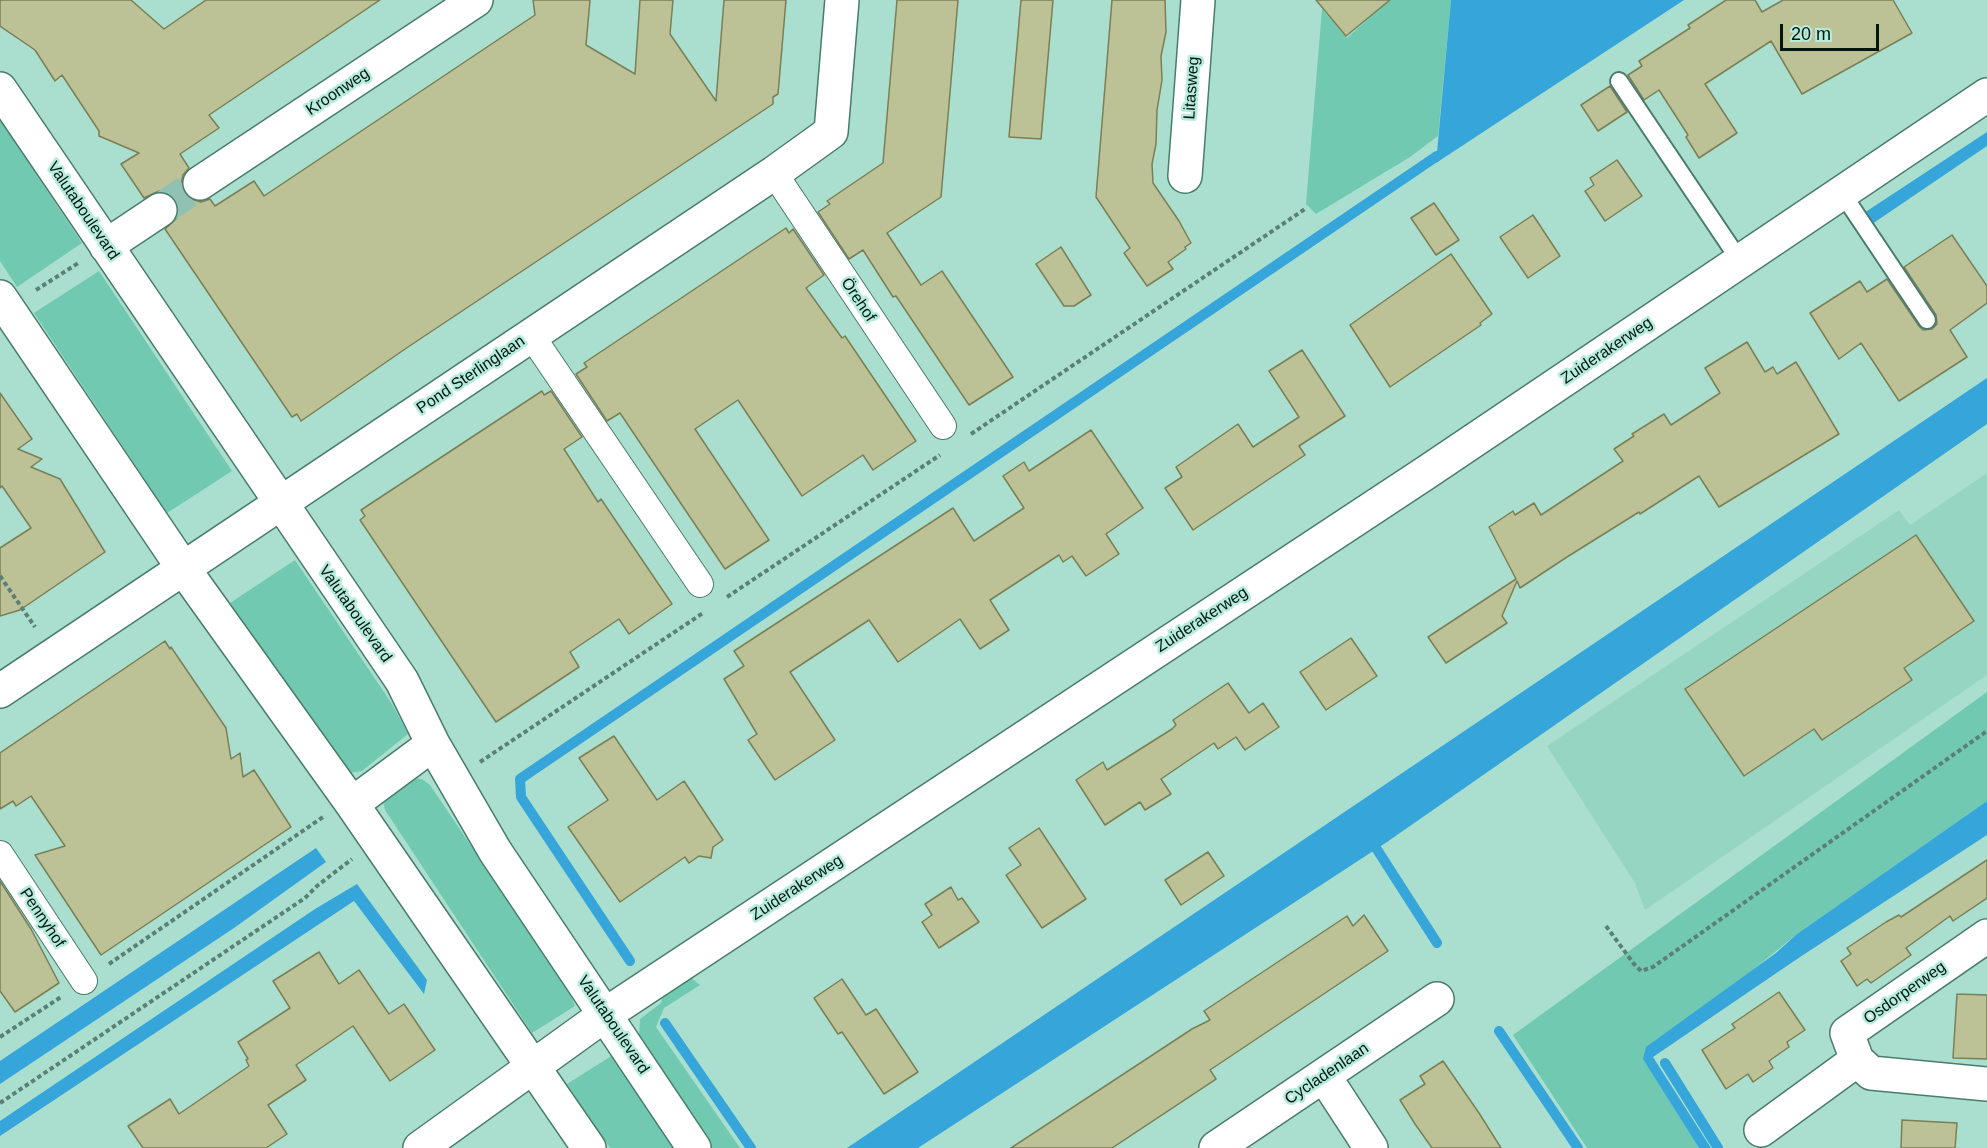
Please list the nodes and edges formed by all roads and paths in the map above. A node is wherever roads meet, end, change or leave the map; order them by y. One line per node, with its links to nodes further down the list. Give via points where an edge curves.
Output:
1 (476, 0): 9 (street, Kroonweg)
2 (842, 0): 7 (street, Pond Sterlinglaan, via 831,132)
3 (1198, 0): 8 (street, Litasweg)
4 (1619, 81): 14 (lane)
5 (0, 89): 13 (street, Valutaboulevard)
6 (1987, 95): 10 (street, Zuiderakerweg)
7 (774, 173): 17 (street, Pond Sterlinglaan); 18 (street, Örehof)
8 (1185, 176)
9 (200, 183)
10 (1842, 193): 14 (street, Zuiderakerweg); 16 (lane)
11 (1305, 209): 18 (path)
12 (160, 210): 13 (street)
13 (106, 246): 15 (path); 20 (street, Valutaboulevard)
14 (1740, 261): 38 (street, Zuiderakerweg)
15 (3, 306): 21 (street)
16 (1926, 320)
17 (531, 335): 20 (street, Pond Sterlinglaan); 23 (street)
18 (953, 432)
19 (944, 452): 24 (path)
20 (280, 504): 21 (street, Pond Sterlinglaan); 29 (street, Valutaboulevard, via 402,681)
21 (183, 568): 26 (street, Pond Sterlinglaan); 31 (street)
22 (0, 576): 26 (path)
23 (700, 584)
24 (722, 600)
25 (712, 607): 30 (path)
26 (54, 656): 27 (street, Pond Sterlinglaan)
27 (0, 691)
28 (1987, 731): 34 (path, via 1653,968 1641,971)
29 (433, 744): 30 (street, Valutaboulevard); 31 (street)
30 (454, 779): 38 (street, Valutaboulevard, via 495,851)
31 (349, 800): 32 (street); 36 (path)
32 (377, 841): 41 (street); 44 (path, via 305,898)
33 (0, 854): 36 (street, Pennyhof)
34 (1606, 926)
35 (1987, 936): 40 (street, Osdorperweg, via 1847,1033)
36 (84, 981): 39 (path)
37 (1437, 999): 42 (street, Cycladenlaan)
38 (606, 1014): 41 (street, Zuiderakerweg); 48 (street, Valutaboulevard)
39 (0, 1037)
40 (1857, 1060): 43 (street, via 1871,1073); 45 (street)
41 (534, 1067): 46 (street, Zuiderakerweg); 47 (street)
42 (1324, 1076): 49 (street, Cycladenlaan); 50 (street)
43 (1987, 1084)
44 (0, 1103)
45 (1761, 1130)
46 (420, 1148)
47 (589, 1148)
48 (694, 1148)
49 (1216, 1148)
50 (1371, 1148)

